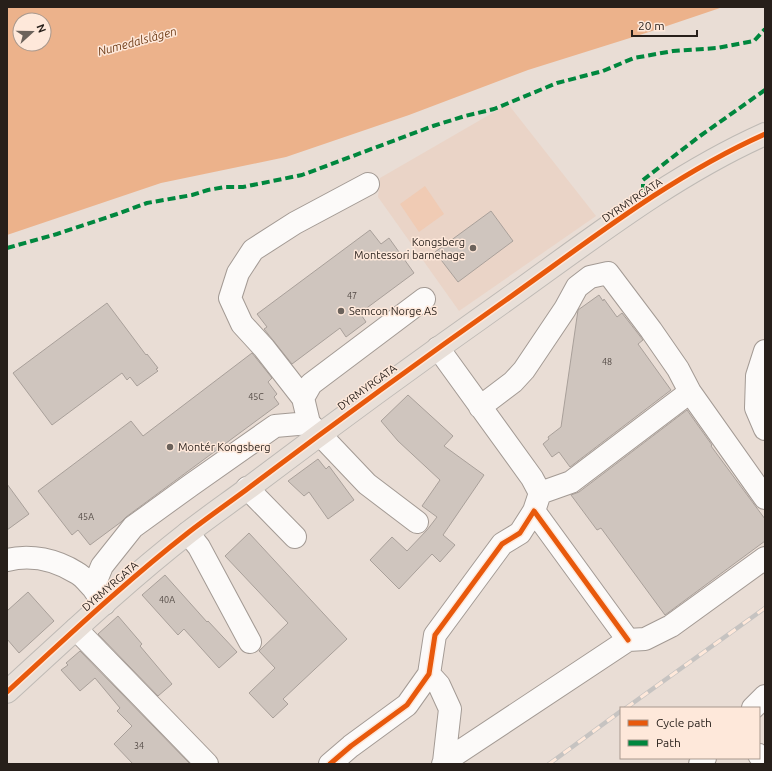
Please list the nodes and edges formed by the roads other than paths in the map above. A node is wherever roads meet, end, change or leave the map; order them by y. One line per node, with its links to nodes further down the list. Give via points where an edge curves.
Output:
1 (765, 134): 4 (main road, DYRMYRGATA, via 707,163 643,204)
2 (368, 184): 7 (street, via 295,223 253,250 238,273 230,298 242,324)
3 (424, 299): 7 (street, via 310,384)
4 (438, 348): 8 (street); 9 (main road, DYRMYRGATA)
5 (765, 351): 10 (street, via 757,376 756,408)
6 (690, 392): 8 (street, via 674,362 608,273 590,277 577,287 524,370 513,382); 12 (street); 13 (street, via 571,482)
7 (303, 398): 9 (street)
8 (480, 407): 13 (street, via 532,478)
9 (314, 428): 11 (main road, DYRMYRGATA); 14 (street, via 367,484); 19 (street, via 275,426 133,527 102,566)
10 (765, 429)
11 (247, 488): 15 (main road, DYRMYRGATA); 16 (street)
12 (765, 498)
13 (537, 502): 21 (street); 23 (street, via 520,532 502,544 435,635)
14 (417, 522)
15 (188, 533): 19 (main road, DYRMYRGATA); 22 (street, via 199,546)
16 (295, 537)
17 (765, 558): 21 (street, via 671,626 645,639)
18 (7, 560): 19 (street, via 50,560 78,573)
19 (99, 596): 20 (main road, DYRMYRGATA)
20 (76, 629): 24 (main road, DYRMYRGATA); 28 (street)
21 (628, 640): 27 (street)
22 (250, 642)
23 (430, 674): 27 (street, via 439,685 450,708); 29 (street, via 407,705)
24 (7, 692)
25 (765, 696): 26 (street)
26 (754, 707)
27 (443, 763)
28 (207, 764)
29 (330, 764)

